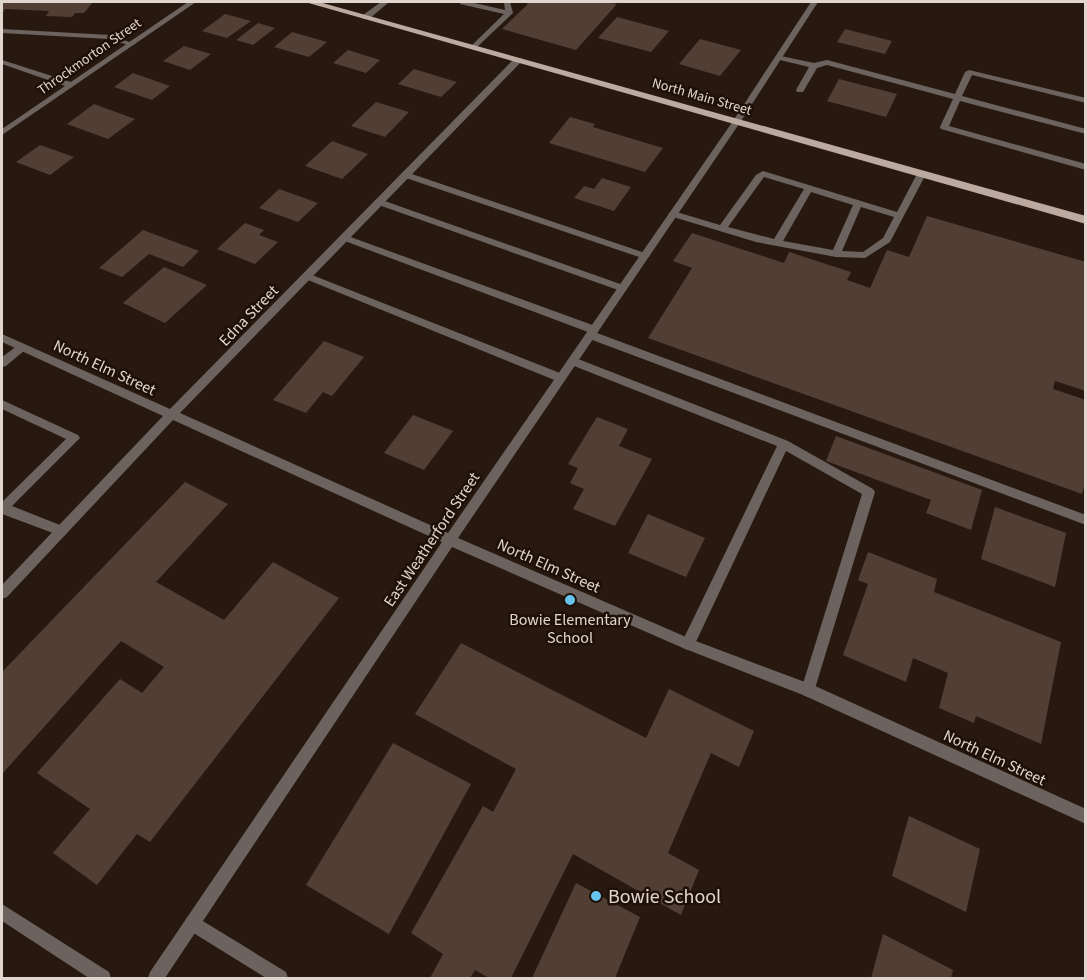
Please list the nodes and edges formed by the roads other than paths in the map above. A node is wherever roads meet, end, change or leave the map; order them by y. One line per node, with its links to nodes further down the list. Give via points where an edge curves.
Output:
1 (192, 2): 10 (street, Throckmorton Street)
2 (310, 2): 8 (main road, North Main Street)
3 (385, 2): 8 (street)
4 (464, 2): 7 (street)
5 (507, 2): 7 (street)
6 (814, 2): 12 (street, East Weatherford Street)
7 (509, 13): 11 (street)
8 (366, 17): 11 (main road, North Main Street)
9 (2, 31): 10 (street, via 110,37)
10 (131, 44): 16 (street, Throckmorton Street)
11 (474, 48): 13 (main road, North Main Street)
12 (779, 57): 15 (street); 20 (street, East Weatherford Street)
13 (518, 60): 20 (main road, North Main Street); 24 (street, Edna Street)
14 (2, 62): 16 (street)
15 (814, 66): 17 (street); 18 (street, via 827,62)
16 (71, 85): 22 (street, Throckmorton Street)
17 (800, 90)
18 (959, 98): 19 (street, via 969,72); 21 (street); 23 (street, via 944,127)
19 (1086, 101)
20 (737, 122): 25 (main road, North Main Street); 29 (street, East Weatherford Street)
21 (1086, 132)
22 (2, 133)
23 (1086, 167)
24 (406, 174): 27 (street, Edna Street); 36 (street)
25 (921, 174): 30 (street); 31 (main road, North Main Street)
26 (809, 188): 28 (street); 32 (street, via 763,174); 34 (street)
27 (379, 202): 33 (street, Edna Street); 38 (street)
28 (858, 203): 30 (street); 35 (street)
29 (674, 214): 32 (street); 36 (street, East Weatherford Street)
30 (900, 216): 35 (street, via 887,240 865,255)
31 (1086, 220)
32 (722, 229): 34 (street)
33 (345, 238): 37 (street, Edna Street); 39 (street)
34 (777, 243): 35 (street)
35 (836, 254)
36 (645, 256): 38 (street, East Weatherford Street)
37 (307, 276): 44 (street); 46 (street, Edna Street)
38 (622, 288): 39 (street, East Weatherford Street)
39 (592, 332): 42 (street, East Weatherford Street); 49 (street)
40 (2, 338): 41 (street, North Elm Street)
41 (21, 347): 43 (street); 46 (street, North Elm Street)
42 (573, 360): 44 (street, East Weatherford Street); 47 (street)
43 (2, 363)
44 (561, 378): 51 (street, East Weatherford Street)
45 (2, 404): 48 (street, via 74,438)
46 (171, 415): 50 (street, Edna Street); 51 (street, North Elm Street)
47 (784, 444): 53 (street); 54 (street, via 869,492)
48 (2, 509): 50 (street)
49 (1086, 520)
50 (60, 531): 52 (street, Edna Street)
51 (450, 540): 53 (street, North Elm Street); 57 (street, East Weatherford Street)
52 (2, 593)
53 (688, 644): 54 (street, North Elm Street)
54 (808, 690): 55 (street, North Elm Street)
55 (1086, 817)
56 (2, 912): 58 (street)
57 (193, 922): 59 (street, East Weatherford Street); 60 (street)
58 (104, 978)
59 (156, 978)
60 (280, 978)

